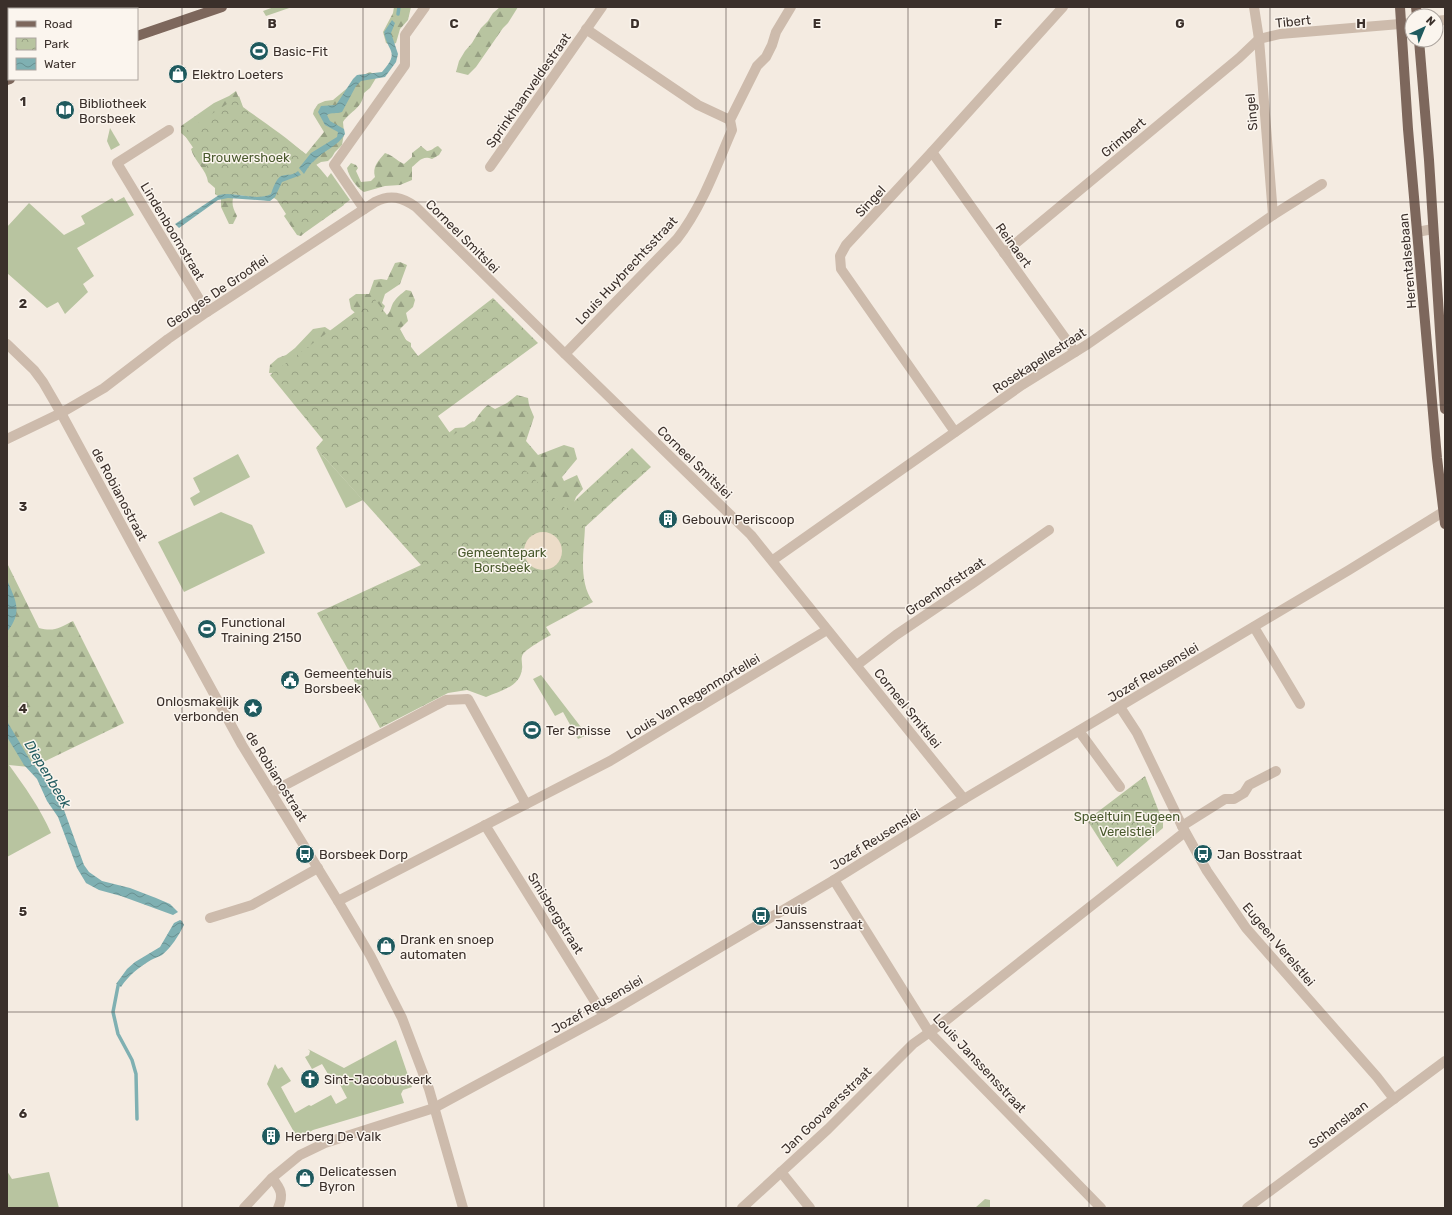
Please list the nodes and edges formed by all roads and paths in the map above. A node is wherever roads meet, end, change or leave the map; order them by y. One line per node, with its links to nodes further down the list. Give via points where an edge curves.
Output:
1 (222, 7): 10 (main road)
2 (425, 7): 19 (street, via 406,36 405,65 334,165)
3 (602, 7): 9 (street, Sprinkhaanveldestraat)
4 (791, 7): 13 (street, Louis Huybrechtsstraat)
5 (1063, 7): 15 (street, Singel)
6 (1254, 7): 11 (street, Singel)
7 (1400, 7): 8 (main road, Herentalsebaan)
8 (1402, 24): 11 (street, Tibert, via 1280,34); 22 (main road, Herentalsebaan)
9 (586, 29): 13 (street, Sprinkhaanveldestraat, via 698,105); 16 (street, Sprinkhaanveldestraat)
10 (138, 36)
11 (1258, 39): 20 (street, Singel); 23 (street, Grimbert, via 1239,58)
12 (1420, 48): 21 (main road)
13 (730, 120): 27 (street, Louis Huybrechtsstraat, via 732,130 696,213 687,226)
14 (169, 130): 24 (street, Lindenboomstraat, via 118,163)
15 (932, 152): 23 (street, Reinaert); 30 (street, Singel, via 846,245 840,256 841,269)
16 (490, 166)
17 (1322, 184): 20 (street, Rosekapellestraat)
18 (390, 197): 19 (street, Georges De Grooflei, via 382,198); 27 (street, Corneel Smitslei, via 408,201 416,207)
19 (364, 209): 24 (street, Georges De Grooflei)
20 (1273, 215): 26 (street, Rosekapellestraat)
21 (1433, 229): 22 (street); 28 (main road)
22 (1417, 232): 32 (main road, Herentalsebaan)
23 (1004, 253): 26 (street, Reinaert)
24 (207, 312): 29 (street, Georges De Grooflei, via 104,388)
25 (7, 344): 29 (street, de Robianostraat, via 34,370)
26 (1075, 352): 30 (street, Rosekapellestraat)
27 (565, 354): 35 (street, Corneel Smitslei, via 751,535)
28 (1445, 408)
29 (62, 413): 31 (street, Georges De Grooflei); 44 (street, de Robianostraat, via 242,745)
30 (955, 432): 35 (street, Rosekapellestraat)
31 (7, 439)
32 (1444, 511): 33 (main road, Herentalsebaan); 36 (street, Jozef Reusenslei)
33 (1445, 524)
34 (1049, 530): 38 (street, Groenhofstraat, via 896,635)
35 (773, 560): 37 (street, Corneel Smitslei)
36 (1254, 627): 39 (street); 40 (street, Jozef Reusenslei)
37 (827, 630): 38 (street, Corneel Smitslei); 46 (street, Louis Van Regenmortellei, via 610,762)
38 (857, 666): 45 (street, Corneel Smitslei)
39 (1300, 704)
40 (1120, 707): 41 (street, Jozef Reusenslei); 48 (street, Eugeen Verelstlei, via 1137,733)
41 (1079, 731): 43 (street); 45 (street, Jozef Reusenslei)
42 (1276, 771): 48 (street, via 1249,786 1244,793 1234,799 1225,799)
43 (1120, 787)
44 (272, 792): 46 (street, via 446,700 468,699); 49 (street, de Robianostraat)
45 (964, 800): 50 (street, Jozef Reusenslei)
46 (526, 804): 47 (street, Louis Van Regenmortellei)
47 (485, 826): 51 (street, Louis Van Regenmortellei); 53 (street, Smisbergstraat)
48 (1184, 829): 54 (street); 56 (street, Eugeen Verelstlei, via 1207,871 1246,928)
49 (318, 868): 51 (street, de Robianostraat); 52 (street, via 252,905)
50 (834, 880): 53 (street, Jozef Reusenslei); 54 (street, Louis Janssensstraat)
51 (338, 901): 57 (street, de Robianostraat, via 370,955 402,1018)
52 (210, 918)
53 (604, 1016): 57 (street, Jozef Reusenslei)
54 (929, 1032): 58 (street, Jan Goovaersstraat, via 913,1044); 65 (street, Louis Janssensstraat)
55 (1445, 1061): 56 (street, Schanslaan)
56 (1394, 1099): 66 (street, Schanslaan)
57 (434, 1108): 59 (street, Jozef Reusenslei, via 325,1143 300,1155); 62 (street, de Robianostraat)
58 (781, 1172): 63 (street, Jan Goovaersstraat); 64 (street)
59 (272, 1178): 60 (street, Jozef Reusenslei); 61 (street, via 281,1193)
60 (244, 1208)
61 (278, 1208)
62 (463, 1208)
63 (742, 1208)
64 (810, 1208)
65 (1101, 1208)
66 (1247, 1208)

